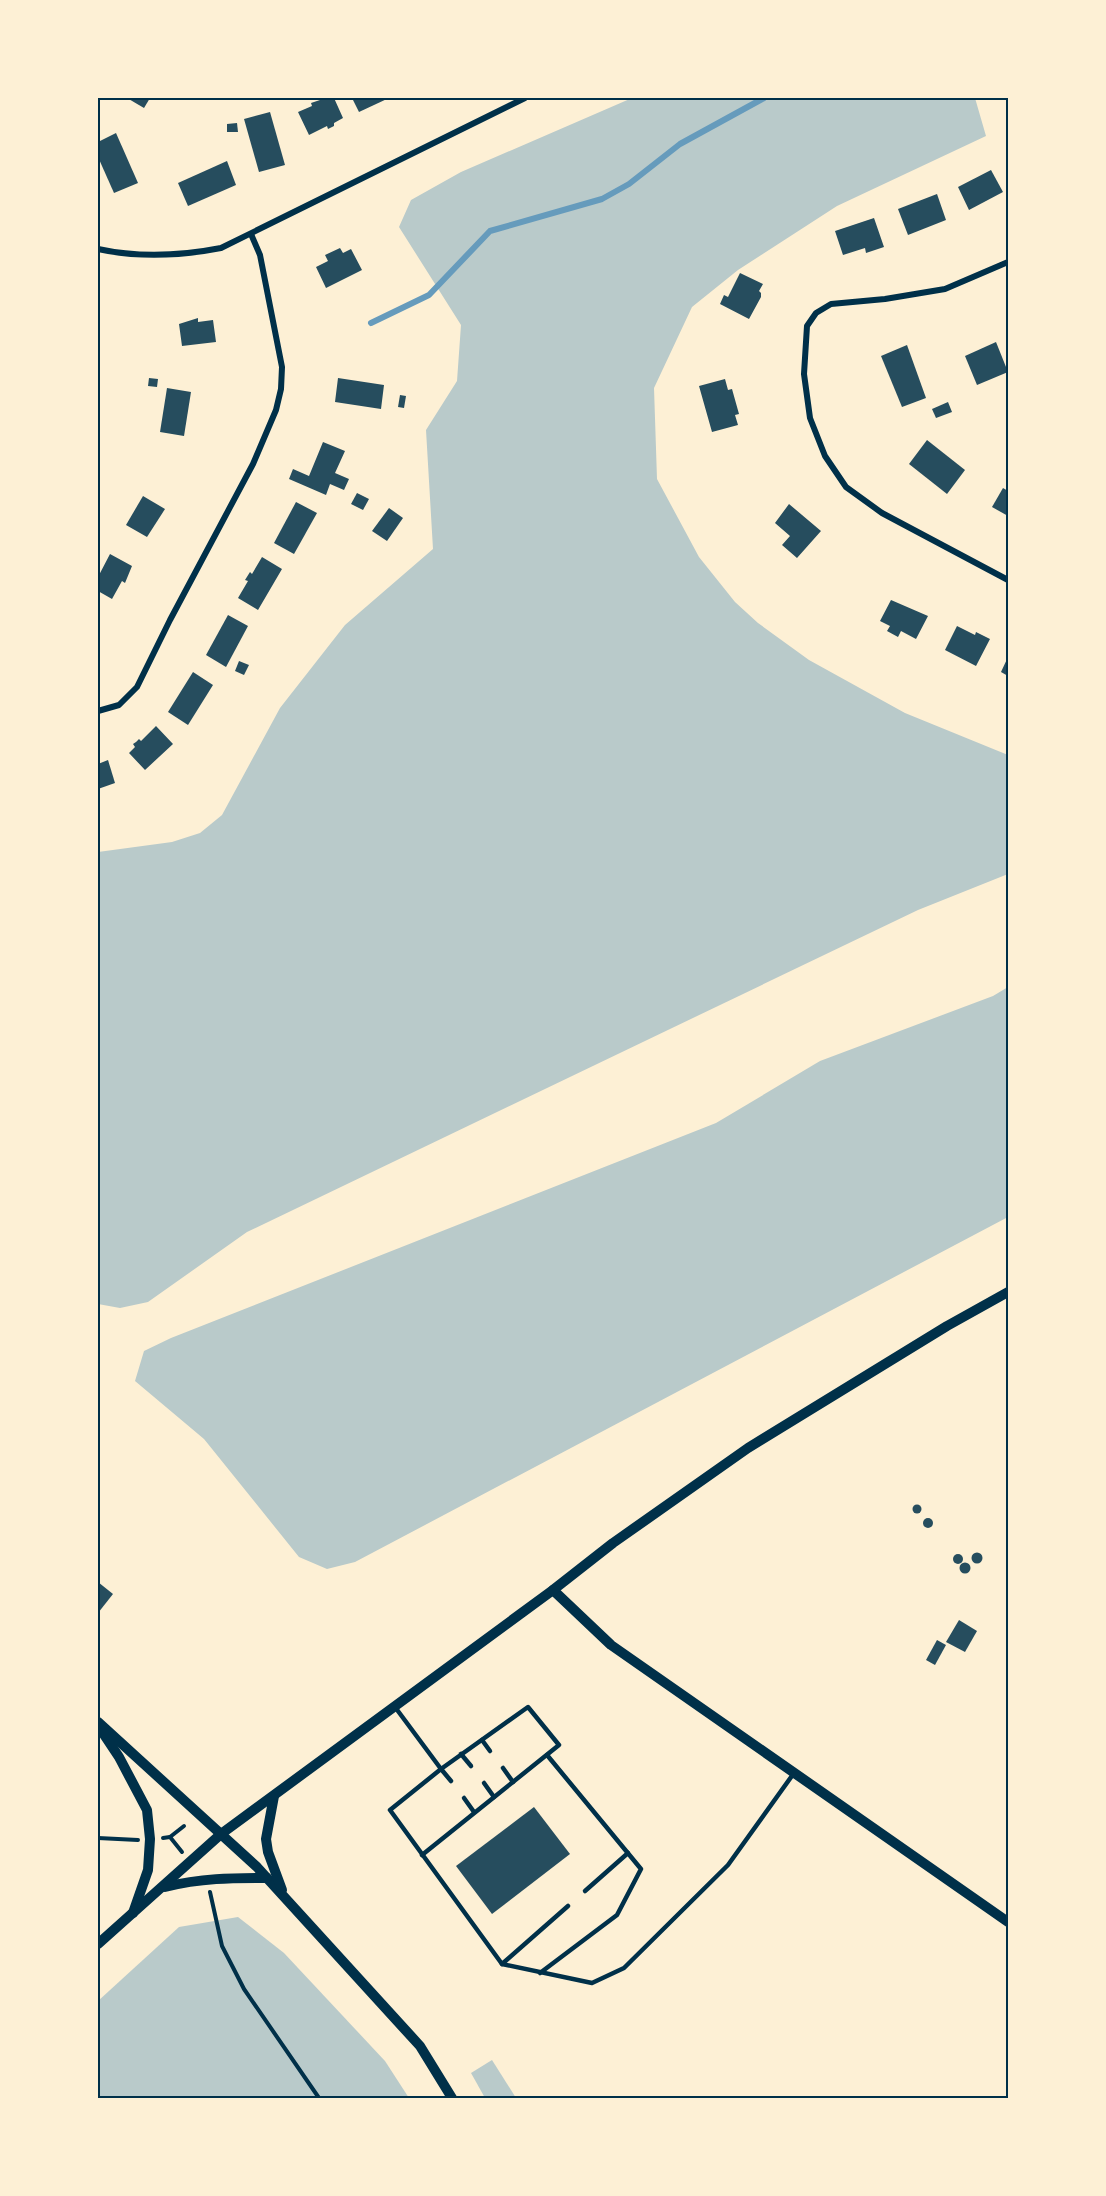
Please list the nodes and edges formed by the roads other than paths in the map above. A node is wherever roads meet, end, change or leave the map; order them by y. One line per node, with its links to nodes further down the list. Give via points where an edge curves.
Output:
1 (525, 98): 2 (street)
2 (251, 234): 3 (street, via 221,248 194,254); 6 (street, via 260,255 282,367 276,410 253,464 137,687 119,705)
3 (98, 249)
4 (1008, 262): 5 (street, via 945,289 831,304 816,313 807,326 804,374 810,418 825,456 846,487 882,513)
5 (1008, 580)
6 (98, 711)
7 (1008, 1292): 8 (street, via 748,1448)
8 (553, 1590): 9 (street); 18 (street, via 611,1645)
9 (395, 1707): 17 (lane); 22 (street)
10 (98, 1724): 26 (street); 34 (street, via 147,1810 148,1870)
11 (482, 1740): 12 (lane); 13 (lane); 14 (lane, via 528,1707 559,1745)
12 (490, 1751)
13 (461, 1755): 15 (lane); 17 (lane)
14 (547, 1755): 20 (lane); 27 (lane)
15 (471, 1766)
16 (503, 1768): 20 (lane)
17 (441, 1769): 19 (lane); 28 (lane, via 390,1810)
18 (794, 1773): 35 (street); 38 (lane, via 728,1865 624,1968 592,1983)
19 (451, 1781)
20 (513, 1782): 23 (lane)
21 (484, 1783): 23 (lane)
22 (274, 1796): 26 (street); 32 (street, via 266,1839)
23 (494, 1797): 25 (lane)
24 (464, 1798): 25 (lane)
25 (474, 1812): 28 (lane)
26 (221, 1834): 29 (street); 30 (street)
27 (627, 1853): 31 (lane); 38 (lane, via 641,1869 617,1915)
28 (422, 1855): 37 (lane)
29 (267, 1878): 30 (street, via 216,1878); 32 (street)
30 (162, 1888): 34 (street)
31 (585, 1891)
32 (284, 1896): 39 (street, via 420,2046)
33 (568, 1906): 37 (lane)
34 (133, 1914): 36 (street)
35 (1008, 1922)
36 (98, 1944)
37 (502, 1964): 38 (lane)
38 (540, 1973)
39 (452, 2098)

